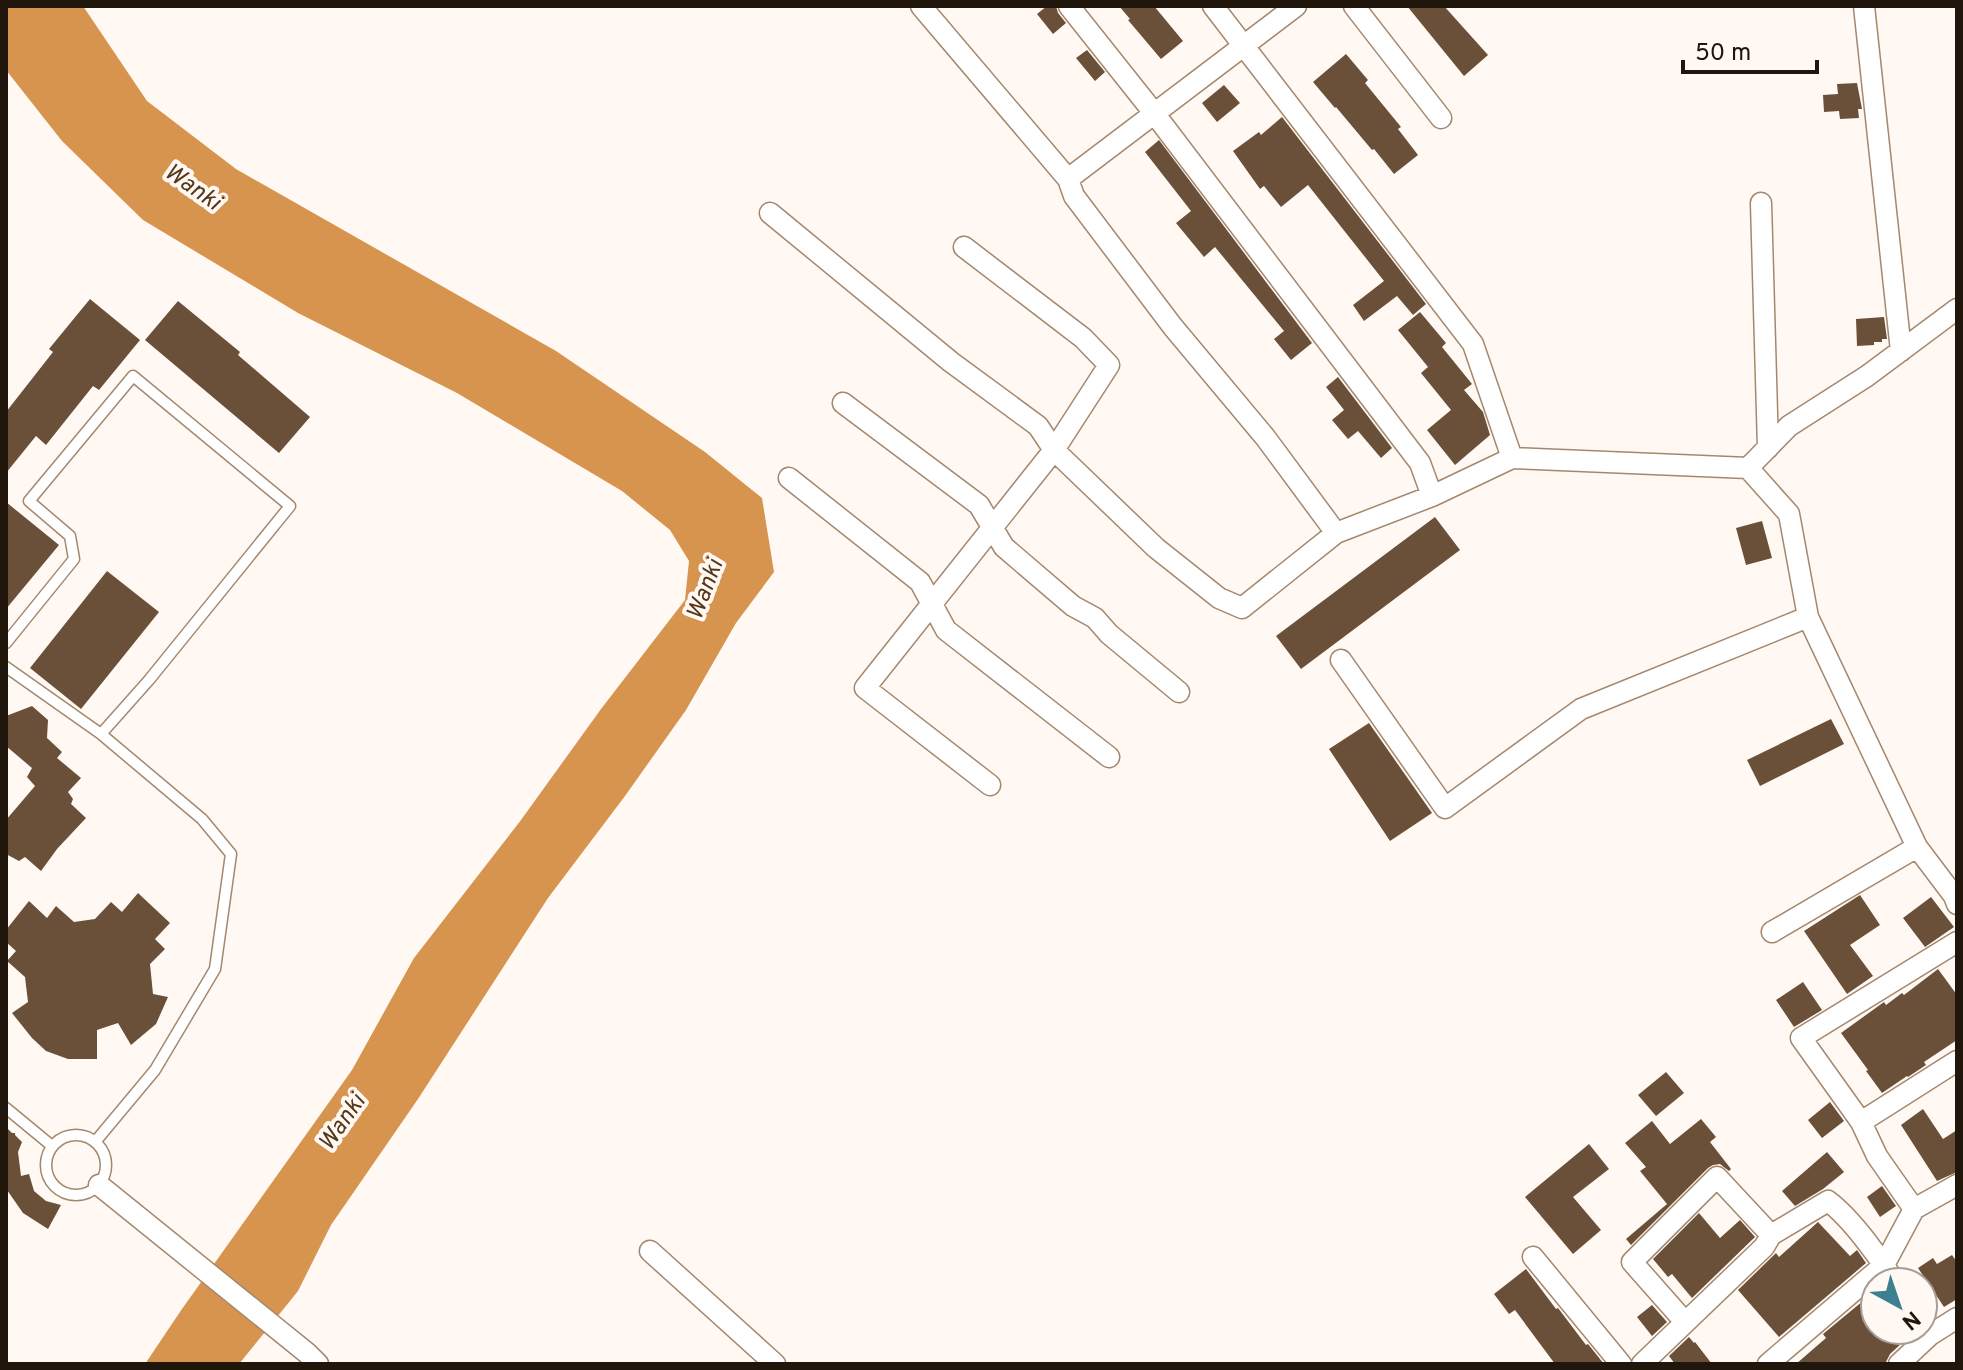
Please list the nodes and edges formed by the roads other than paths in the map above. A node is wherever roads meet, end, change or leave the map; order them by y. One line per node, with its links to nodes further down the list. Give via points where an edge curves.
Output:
1 (921, 6): 10 (street)
2 (1069, 6): 8 (street)
3 (1213, 6): 7 (street)
4 (1296, 6): 7 (street)
5 (1354, 6): 9 (street)
6 (1864, 6): 15 (street)
7 (1244, 45): 8 (street); 19 (street, via 1473,344)
8 (1154, 113): 10 (street); 22 (street, via 1420,463)
9 (1441, 118)
10 (1068, 179): 24 (street, via 1074,196 1173,327)
11 (1761, 203): 17 (street)
12 (770, 213): 18 (street, via 951,362 1038,426)
13 (964, 247): 18 (street, via 1083,338 1109,365)
14 (1957, 309): 15 (street)
15 (1901, 351): 17 (street, via 1789,426)
16 (843, 403): 23 (street, via 979,505)
17 (1768, 448): 20 (street)
18 (1054, 450): 23 (street); 24 (street, via 1156,548 1219,598 1242,608)
19 (1512, 458): 20 (street); 22 (street)
20 (1748, 468): 26 (street, via 1789,514)
21 (789, 478): 25 (street, via 920,582)
22 (1432, 496): 24 (street)
23 (993, 527): 25 (street); 30 (street, via 1004,547)
24 (1336, 533)
25 (932, 604): 32 (street, via 946,630); 33 (street, via 865,688)
26 (1808, 617): 28 (street, via 1581,709 1445,808); 34 (street)
27 (6, 643): 31 (lane, via 74,559 70,536 29,501 133,376 290,506)
28 (1341, 660)
29 (6, 667): 31 (lane)
30 (1179, 692)
31 (101, 734): 41 (lane, via 202,819 231,854 215,969 155,1070)
32 (1109, 757)
33 (990, 785)
34 (1917, 847): 35 (street); 36 (street)
35 (1957, 904)
36 (1772, 932)
37 (1957, 942): 40 (street, via 1801,1038)
38 (1957, 1061): 40 (street)
39 (6, 1108): 42 (lane)
40 (1861, 1122): 45 (street, via 1877,1156)
41 (95, 1142): 42 (lane, via 73,1135); 43 (lane, via 106,1162)
42 (52, 1146): 43 (lane, via 45,1169 56,1189 79,1196)
43 (99, 1185): 54 (street)
44 (1957, 1185): 45 (street)
45 (1914, 1209): 50 (street)
46 (1771, 1235): 49 (street, via 1828,1201); 52 (street); 52 (street, via 1717,1177 1632,1262)
47 (650, 1251): 55 (street)
48 (1533, 1257): 56 (street)
49 (1884, 1266)
50 (1893, 1266)
51 (1859, 1297): 58 (street)
52 (1685, 1322): 57 (street)
53 (1914, 1346): 59 (street)
54 (313, 1358)
55 (775, 1364)
56 (1621, 1364)
57 (1642, 1364)
58 (1768, 1364)
59 (1899, 1364)

